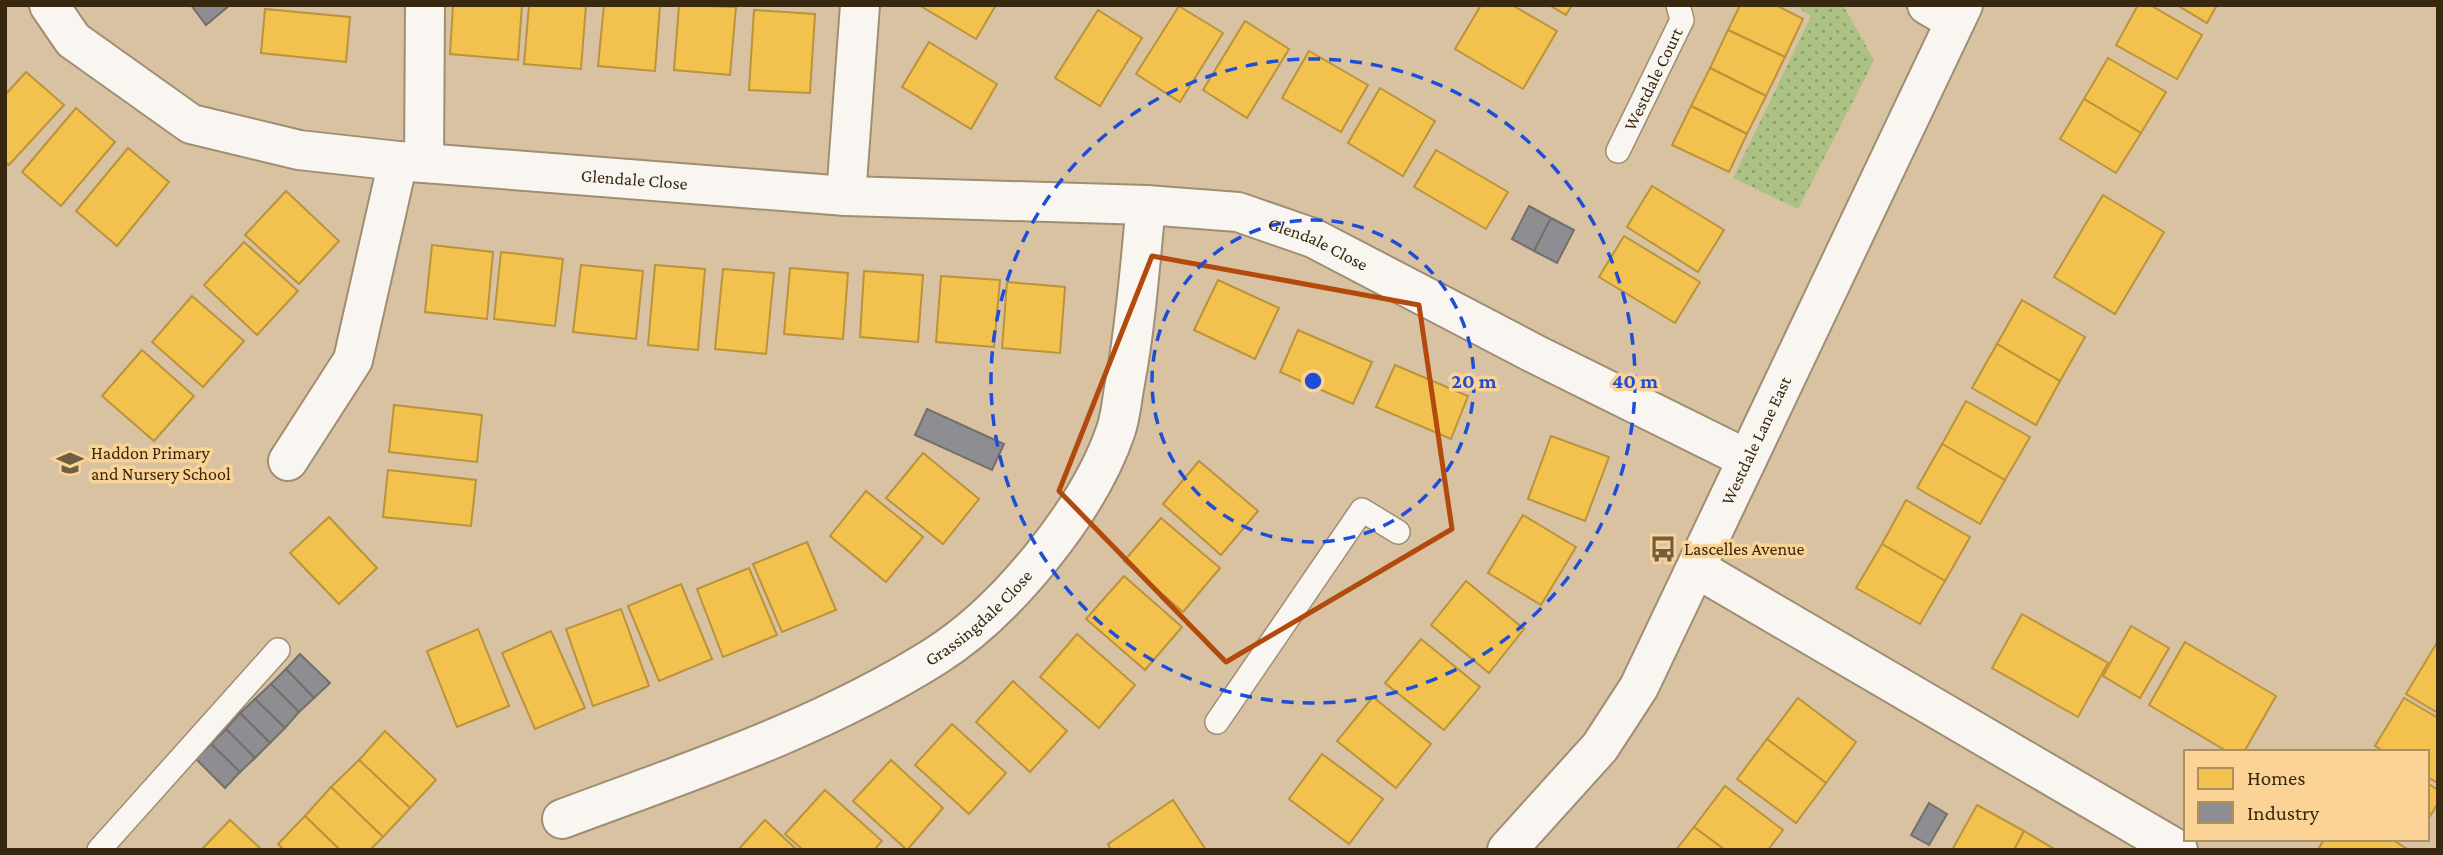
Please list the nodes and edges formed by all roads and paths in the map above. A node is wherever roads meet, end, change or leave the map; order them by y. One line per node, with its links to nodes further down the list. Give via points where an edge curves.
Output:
1 (49, 5): 7 (street, Glendale Close, via 73,40 191,124 299,150)
2 (425, 5): 7 (street)
3 (860, 5): 8 (street)
4 (1678, 5): 6 (lane, Westdale Court, via 1682,20)
5 (1948, 10): 10 (street, Westdale Lane East)
6 (1618, 151)
7 (411, 162): 8 (street, Glendale Close); 11 (street, via 354,360)
8 (846, 196): 9 (street, Glendale Close)
9 (1146, 205): 10 (street, Glendale Close, via 1238,212 1313,238); 16 (street, Grassingdale Close, via 1130,353 1116,429 1089,488 1056,542 996,606 936,656 819,719)
10 (1747, 459): 13 (street, Westdale Lane East)
11 (288, 461)
12 (1398, 532): 15 (lane, via 1362,510)
13 (1696, 568): 18 (street, Westdale Lane East, via 1639,687 1600,747); 19 (street)
14 (278, 650): 17 (lane)
15 (1217, 722)
16 (562, 819)
17 (99, 850)
18 (1507, 850)
19 (2178, 850)

